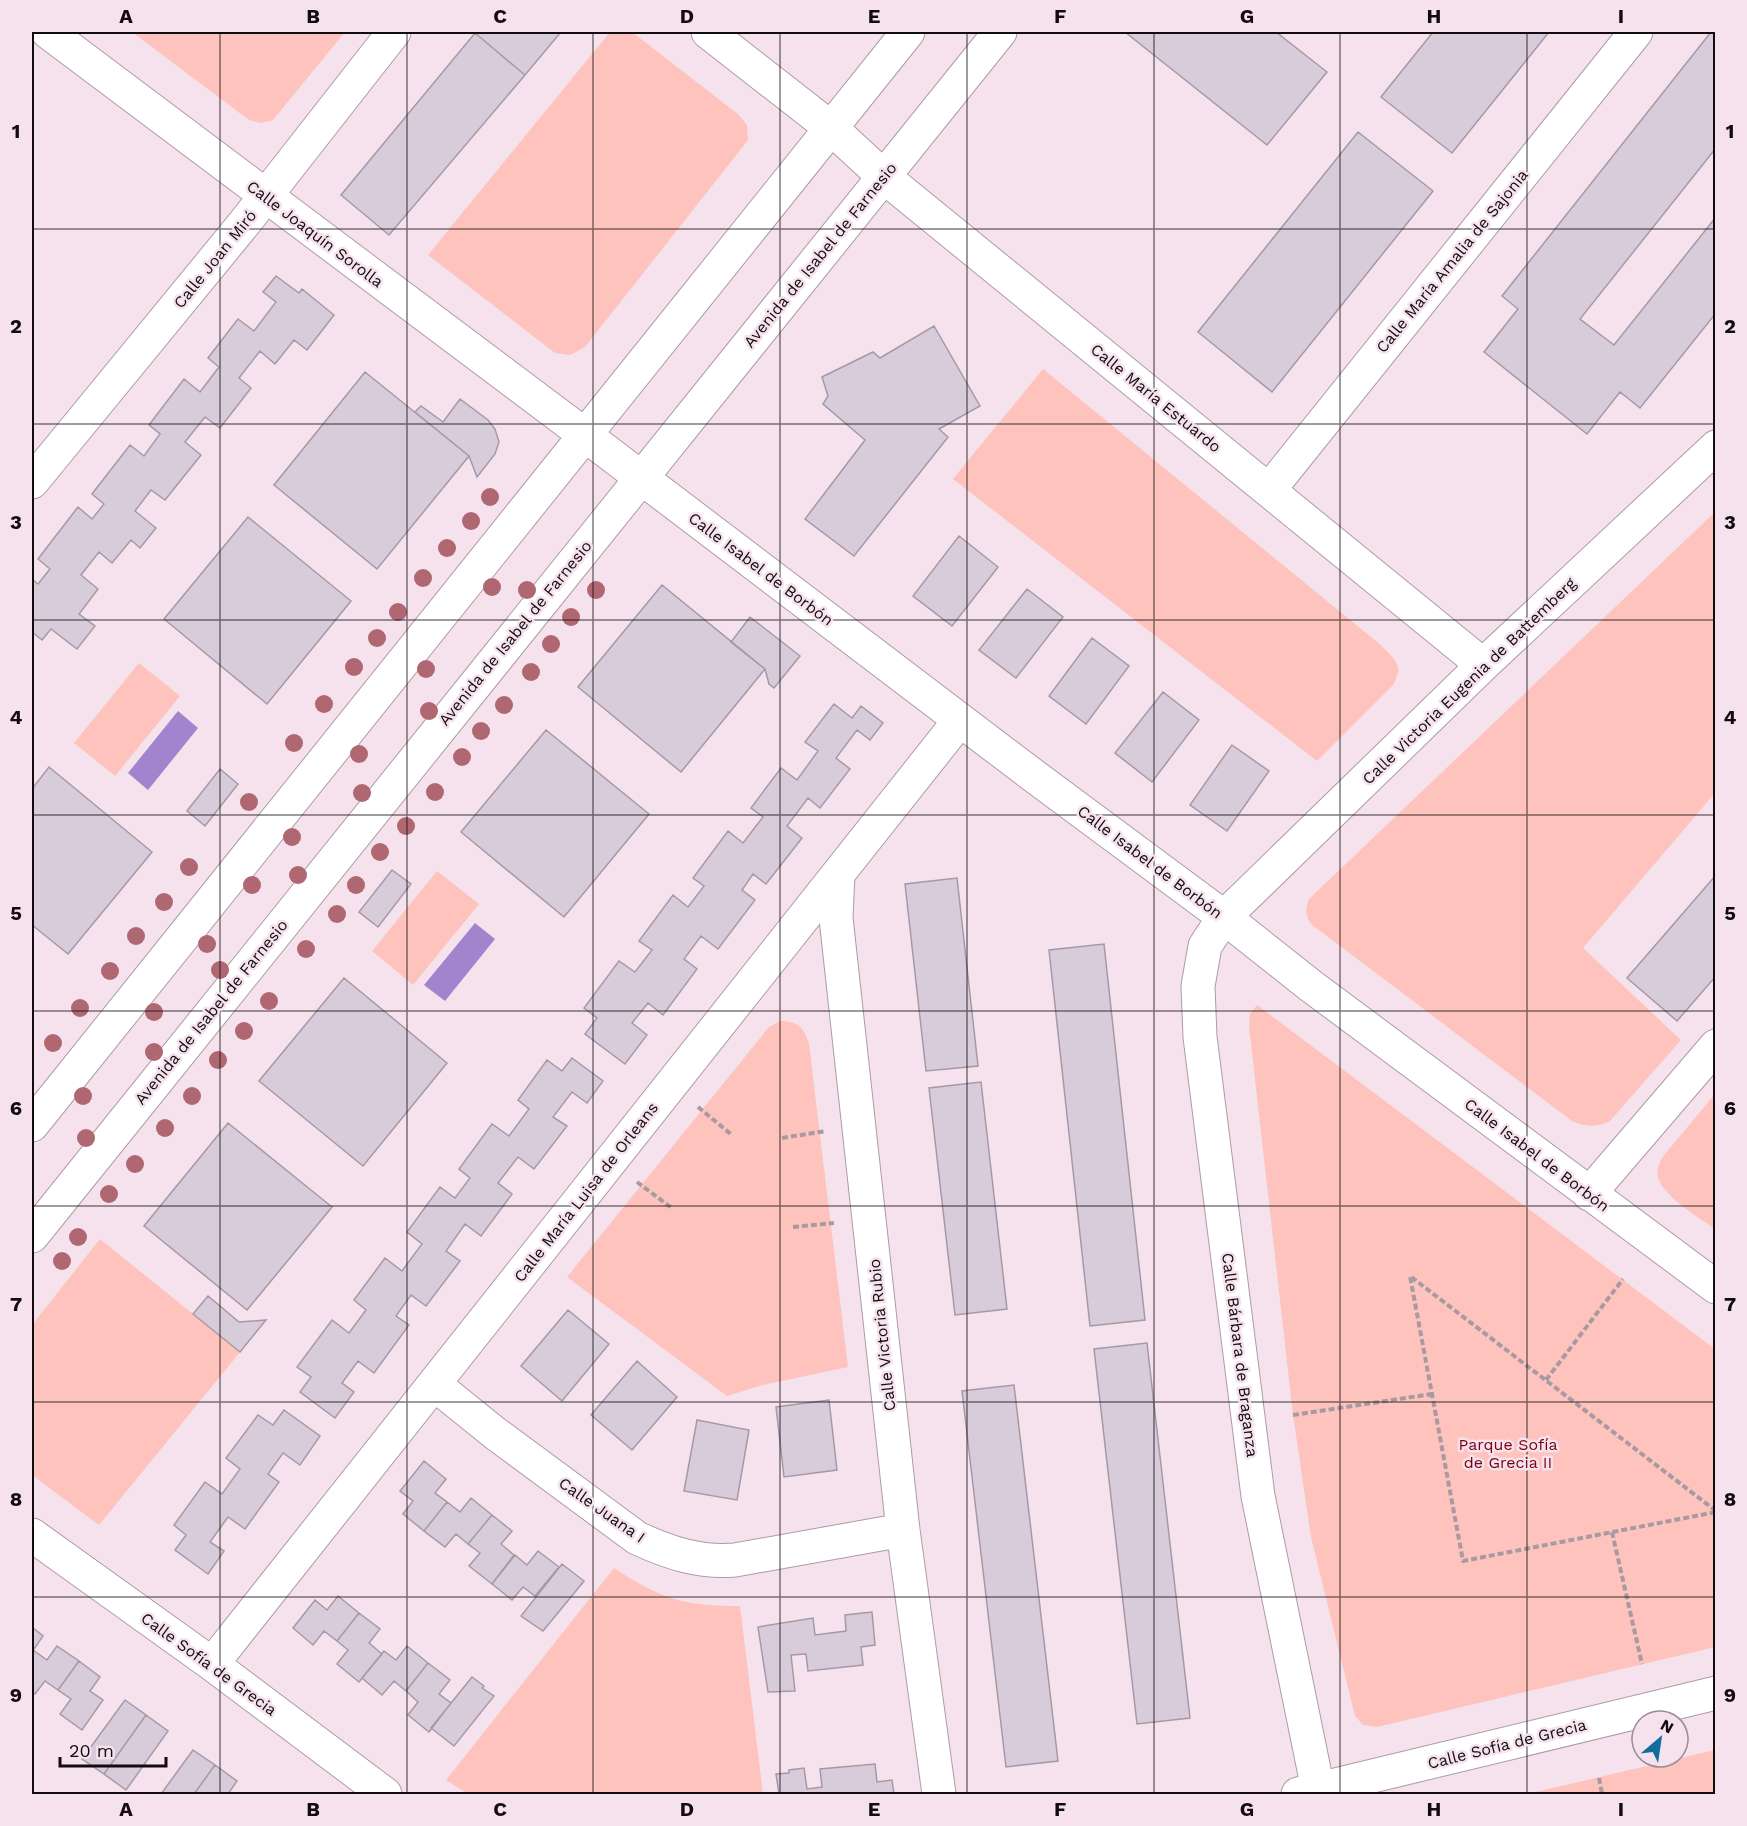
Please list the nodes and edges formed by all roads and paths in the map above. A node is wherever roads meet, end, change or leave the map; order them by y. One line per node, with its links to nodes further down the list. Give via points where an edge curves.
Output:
1 (48, 32): 9 (street, Calle Joaquín Sorolla)
2 (394, 32): 9 (street, Calle Joan Miró)
3 (708, 32): 7 (street, Calle María Estuardo)
4 (908, 32): 7 (street)
5 (1000, 32): 8 (street, Avenida de Isabel de Farnesio)
6 (1636, 32): 14 (street, Calle María Amalia de Sajonia)
7 (831, 128): 8 (street, Calle María Estuardo); 10 (street)
8 (883, 176): 12 (street, Avenida de Isabel de Farnesio); 14 (street, Calle María Estuardo)
9 (265, 197): 10 (street, Calle Joaquín Sorolla); 13 (street, Calle Joan Miró)
10 (585, 435): 12 (street, Calle Isabel de Borbón); 21 (street)
11 (1716, 447): 15 (street, Calle Victoria Eugenia de Battemberg)
12 (642, 478): 16 (street, Calle Isabel de Borbón); 30 (street, Avenida de Isabel de Farnesio)
13 (32, 482)
14 (1269, 490): 15 (street, Calle María Estuardo)
15 (1483, 665): 18 (street, Calle Victoria Eugenia de Battemberg)
16 (960, 720): 17 (street, Calle María Luisa de Orleans); 18 (street, Calle Isabel de Borbón)
17 (838, 874): 34 (street, Calle María Luisa de Orleans); 38 (street, Calle Victoria Rubio, via 836,918)
18 (1224, 916): 26 (street, Calle Isabel de Borbón); 45 (street, Calle Bárbara de Braganza, via 1204,946 1198,986 1200,1037 1258,1497)
19 (1716, 1046): 26 (street)
20 (697, 1107): 23 (path)
21 (32, 1125)
22 (826, 1131): 24 (path)
23 (732, 1135)
24 (782, 1138)
25 (637, 1182): 27 (path)
26 (1589, 1194): 32 (street, Calle Isabel de Borbón)
27 (673, 1209)
28 (837, 1222): 29 (path)
29 (793, 1227)
30 (32, 1236)
31 (1623, 1279): 33 (path)
32 (1716, 1287)
33 (1546, 1380): 35 (path, via 1410,1276); 37 (path)
34 (434, 1384): 38 (street, Calle Juana I, via 637,1539 678,1555 716,1562 735,1560); 41 (street, Calle María Luisa de Orleans)
35 (1432, 1394): 36 (path); 39 (path, via 1463,1561)
36 (1293, 1415)
37 (1716, 1512): 39 (path)
38 (903, 1530): 47 (street, Calle Victoria Rubio)
39 (1612, 1532): 42 (path)
40 (32, 1535): 41 (street, Calle Sofía de Grecia)
41 (212, 1664): 46 (street, Calle Sofía de Grecia)
42 (1642, 1664)
43 (1716, 1693): 45 (street, Calle Sofía de Grecia)
44 (1599, 1778): 48 (path)
45 (1312, 1793)
46 (385, 1794)
47 (939, 1794)
48 (1602, 1794)

